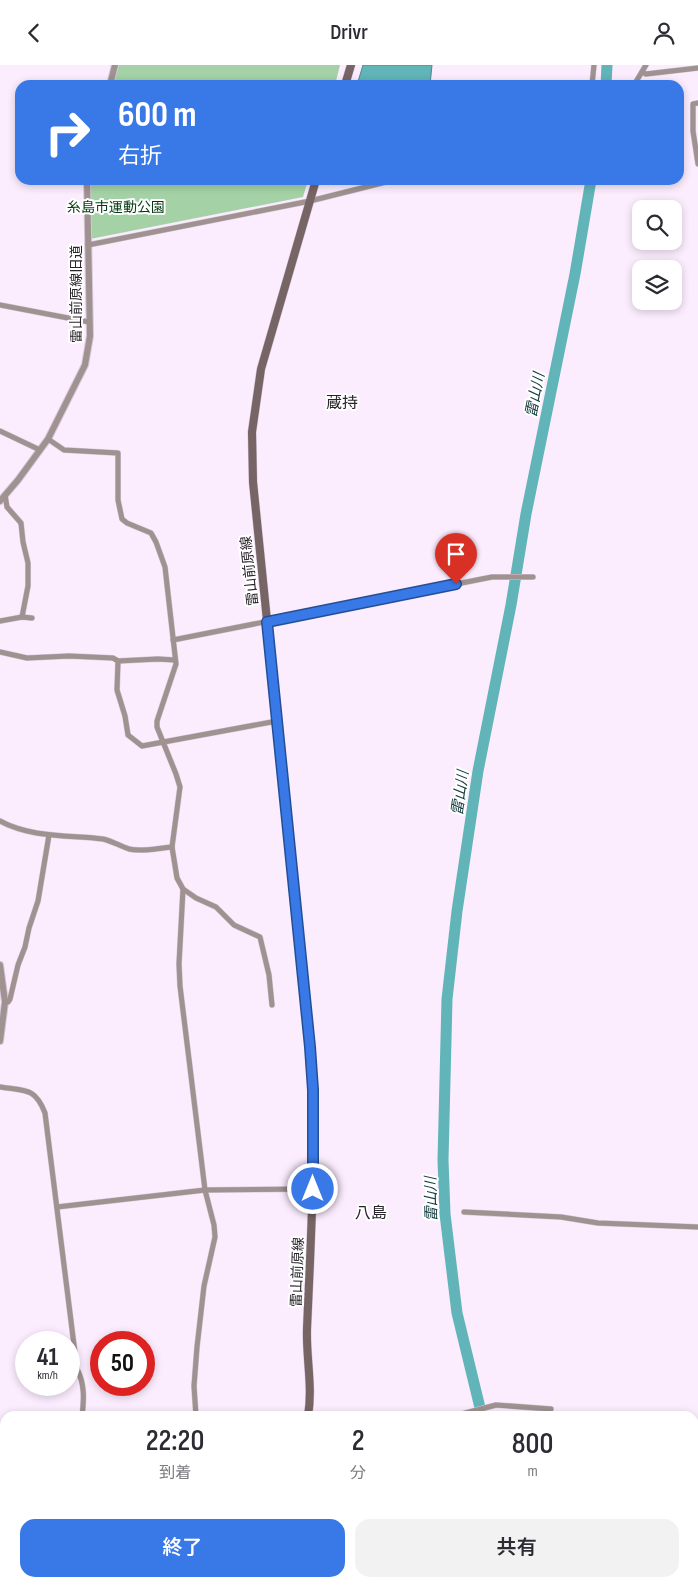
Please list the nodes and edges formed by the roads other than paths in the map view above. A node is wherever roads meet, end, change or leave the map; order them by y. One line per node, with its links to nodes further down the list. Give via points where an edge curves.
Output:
1 (114, 65): 7 (street)
2 (350, 65): 8 (main road)
3 (594, 65): 9 (street)
4 (646, 65): 6 (street)
5 (698, 69): 6 (street)
6 (642, 72): 10 (street)
7 (111, 80)
8 (346, 80)
9 (592, 80)
10 (637, 80)
11 (698, 103): 12 (street, via 693,104 693,131)
12 (698, 163)
13 (87, 185): 17 (street, 雷山前原線旧道)
14 (315, 185): 16 (main road, 雷山前原線)
15 (374, 185): 16 (street)
16 (310, 201): 17 (street); 29 (main road, 雷山前原線, via 261,369 254,417 253,483)
17 (88, 245): 19 (street, 雷山前原線旧道)
18 (0, 305): 19 (street)
19 (89, 321): 21 (street, 雷山前原線旧道, via 89,349 85,365)
20 (0, 431): 22 (street)
21 (48, 439): 22 (street, 雷山前原線旧道); 30 (street, via 64,450 118,453 119,511 122,519 151,533 156,542 165,567)
22 (40, 450): 23 (street, 雷山前原線旧道)
23 (5, 495): 24 (street, 雷山前原線旧道); 26 (street, via 8,507 21,523 28,563 28,586)
24 (0, 501)
25 (533, 577): 29 (street, via 501,576)
26 (22, 617): 27 (street); 28 (street)
27 (32, 618)
28 (0, 621)
29 (267, 622): 30 (street); 34 (main road, 雷山前原線)
30 (173, 640): 32 (street)
31 (0, 652): 33 (street, via 27,658 69,656)
32 (175, 660): 33 (street); 35 (street, via 157,721)
33 (118, 661): 35 (street, via 118,690 128,735 142,746)
34 (277, 721): 35 (street); 45 (main road, 雷山前原線, via 310,1047)
35 (162, 742): 38 (street, via 180,787)
36 (0, 821): 37 (street, via 12,828)
37 (48, 835): 38 (street, via 105,839 129,849); 41 (street, via 38,901 10,999)
38 (172, 847): 39 (street, via 177,878)
39 (183, 889): 42 (street, via 216,907 234,925 260,937); 46 (street, via 180,987)
40 (0, 965): 41 (street)
41 (4, 1002): 43 (street)
42 (272, 1005)
43 (0, 1041)
44 (0, 1087): 47 (street, via 35,1094 42,1105 47,1121)
45 (313, 1189): 46 (street); 53 (main road, 雷山前原線, via 307,1336)
46 (205, 1190): 47 (street); 52 (street, via 215,1237 204,1286 197,1347)
47 (57, 1207): 51 (street, via 77,1369 82,1379)
48 (464, 1212): 49 (street)
49 (698, 1227)
50 (551, 1409): 54 (street, via 496,1405)
51 (82, 1411)
52 (196, 1411)
53 (308, 1411)
54 (473, 1411)

